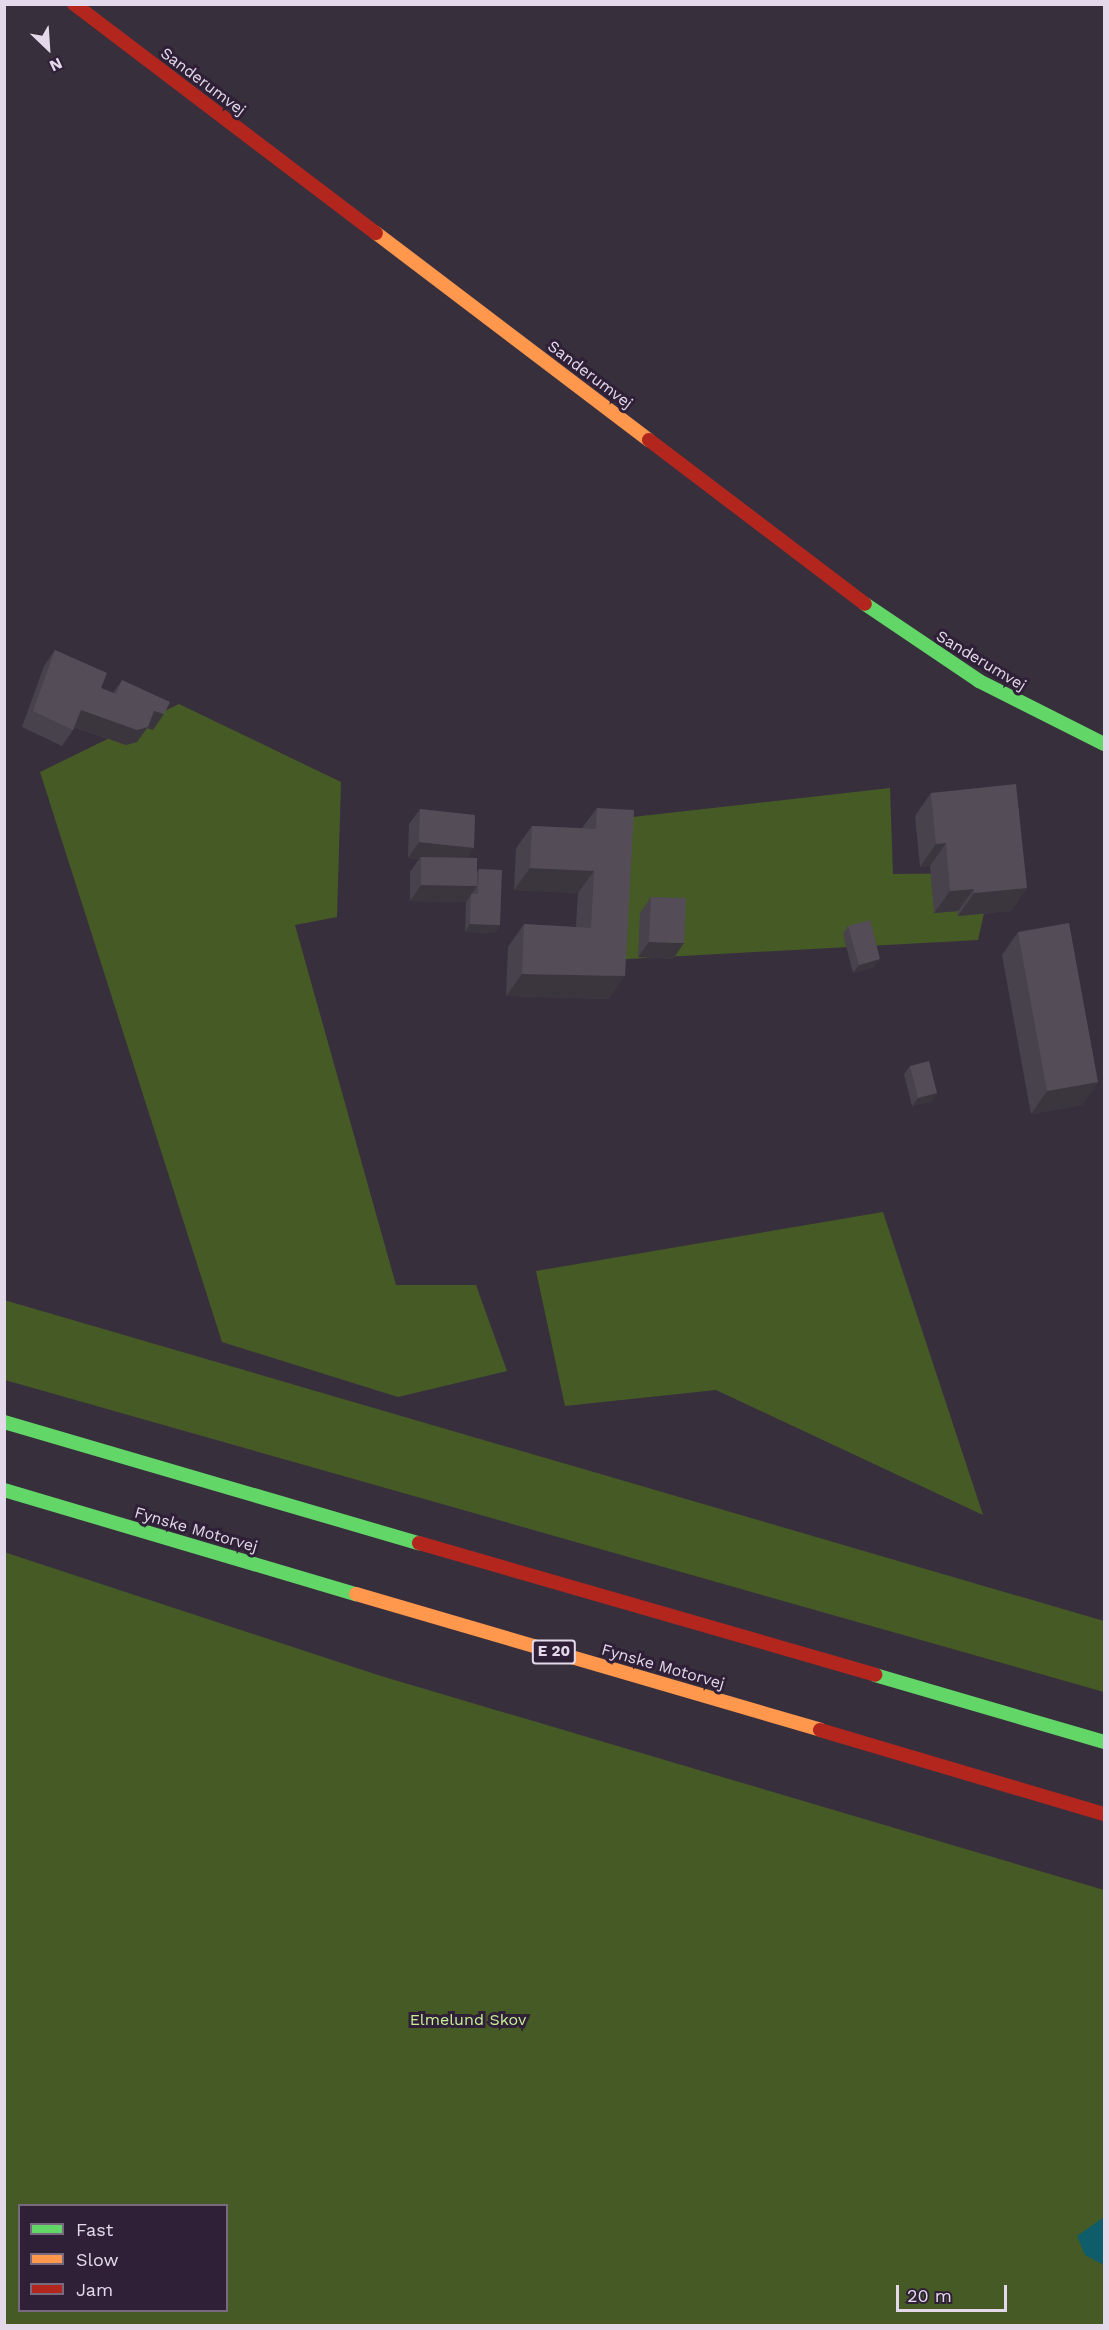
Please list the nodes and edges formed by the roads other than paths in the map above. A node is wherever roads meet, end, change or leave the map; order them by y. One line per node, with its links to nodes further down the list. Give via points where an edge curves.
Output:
1 (74, 4): 2 (main road, Sanderumvej, via 898,629 979,681)
2 (1104, 744)
3 (4, 1422): 5 (main road)
4 (4, 1490): 6 (main road, Fynske Motorvej / E 20)
5 (1104, 1742)
6 (1104, 1814)

